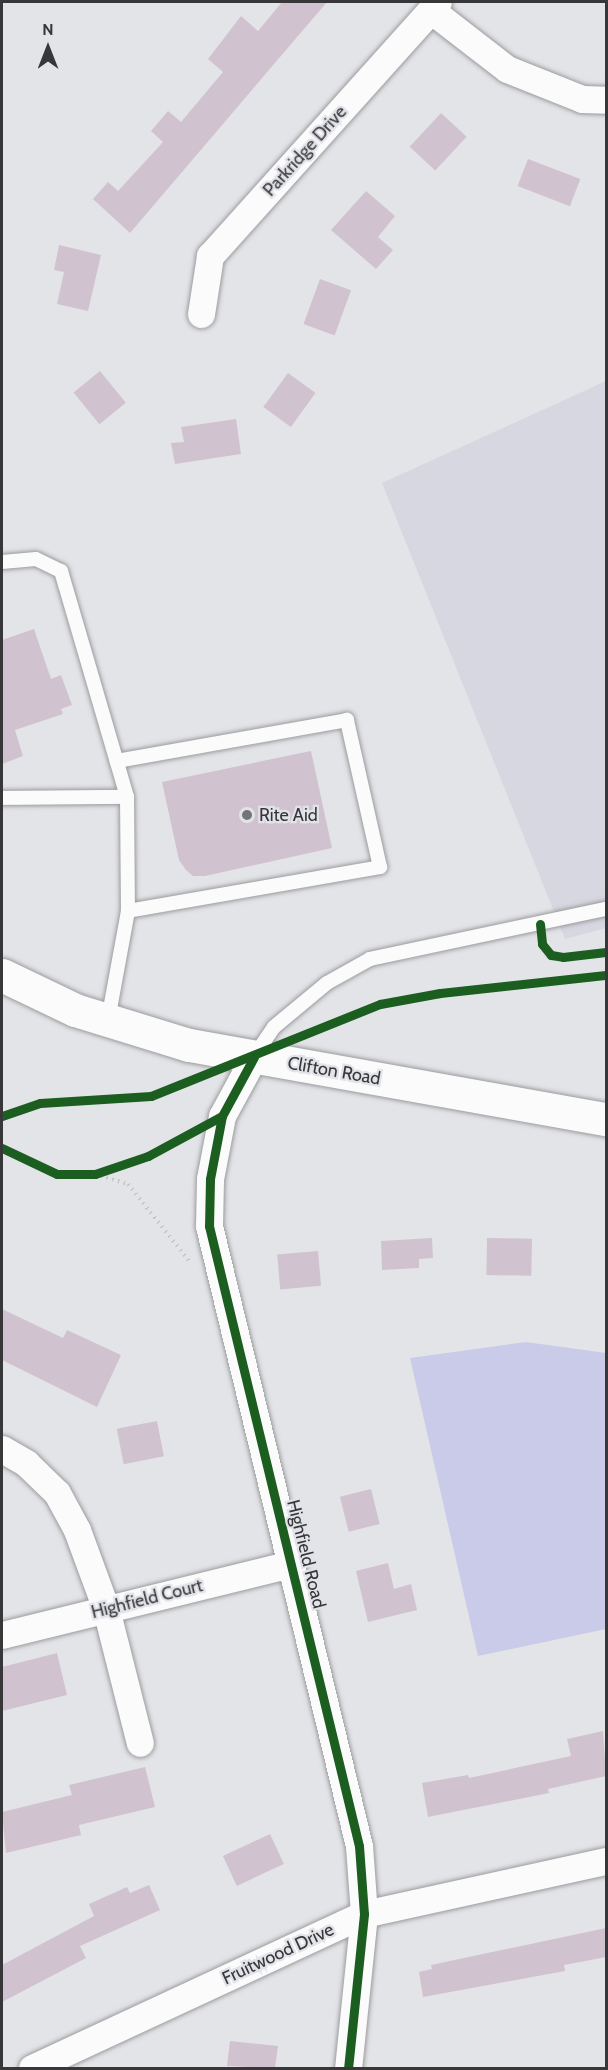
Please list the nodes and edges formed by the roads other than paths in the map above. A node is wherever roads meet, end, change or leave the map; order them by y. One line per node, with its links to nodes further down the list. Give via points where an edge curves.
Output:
1 (435, 6): 2 (street, via 507,69 582,99); 3 (street, Parkridge Drive, via 210,256)
2 (606, 100)
3 (201, 314)
4 (2, 562): 5 (lane, via 36,559 62,571)
5 (117, 761): 6 (lane); 9 (lane, via 347,720 380,867)
6 (127, 797): 7 (lane); 9 (lane)
7 (2, 798)
8 (606, 909): 12 (lane, via 370,958 327,983 274,1027)
9 (128, 911): 11 (lane)
10 (2, 975): 11 (main road, Clifton Road)
11 (108, 1022): 12 (main road, Clifton Road, via 189,1046)
12 (254, 1057): 13 (main road, Clifton Road); 15 (street, Highfield Road, via 222,1116 210,1179 209,1226)
13 (606, 1119)
14 (2, 1449): 16 (street, via 26,1463 57,1493 76,1530)
15 (292, 1564): 16 (street, Highfield Court); 20 (street, Highfield Road, via 359,1846)
16 (106, 1609): 17 (street, Highfield Court); 18 (street)
17 (2, 1635)
18 (140, 1743)
19 (606, 1861): 20 (street, Fruitwood Drive)
20 (364, 1914): 21 (street, Fruitwood Drive); 22 (street, Highfield Road)
21 (32, 2068)
22 (348, 2068)

